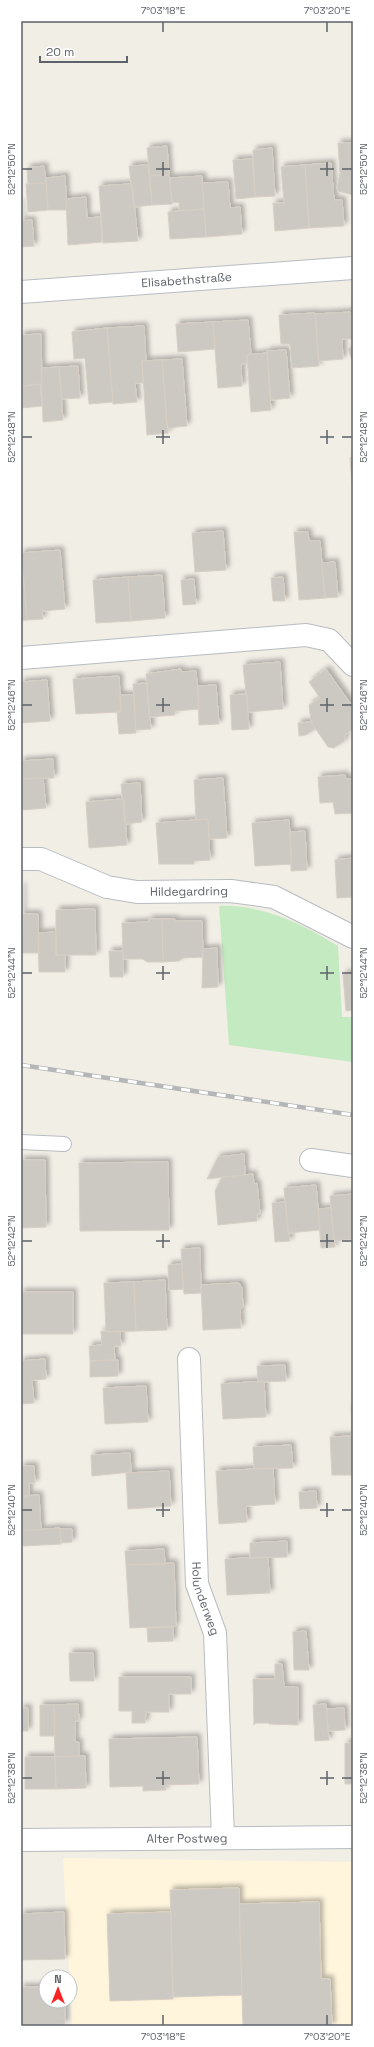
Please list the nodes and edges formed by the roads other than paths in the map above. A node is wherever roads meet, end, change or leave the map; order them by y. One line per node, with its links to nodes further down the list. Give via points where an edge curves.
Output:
1 (353, 268): 2 (street, Elisabethstraße)
2 (21, 292)
3 (21, 658): 4 (street, via 306,635 329,640)
4 (353, 665)
5 (21, 859): 6 (street, Hildegardring, via 41,859 107,887 137,892 232,891 274,897)
6 (353, 936)
7 (21, 1142): 8 (lane)
8 (64, 1144)
9 (311, 1160): 10 (street)
10 (353, 1166)
11 (189, 1359): 12 (street, Holunderweg, via 197,1584 215,1633)
12 (223, 1837): 13 (street, Alter Postweg); 14 (street, Alter Postweg)
13 (353, 1837)
14 (21, 1840)

